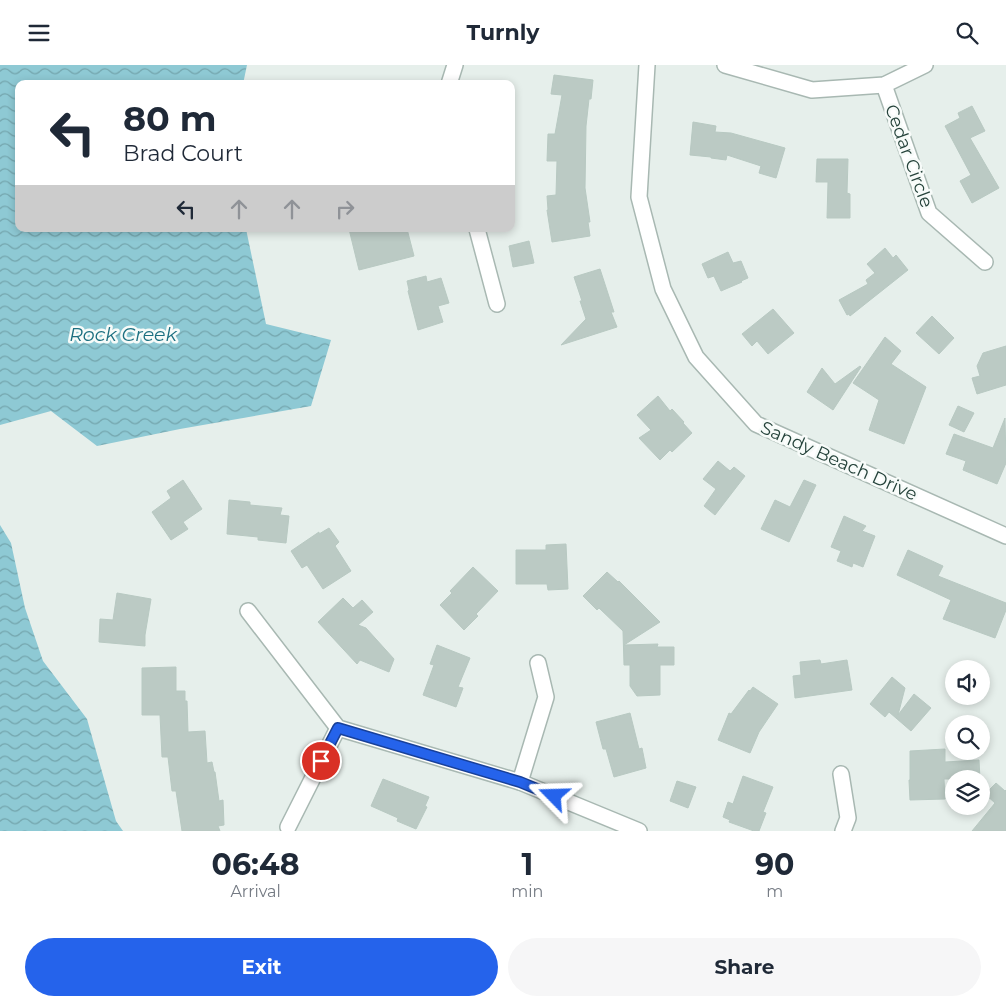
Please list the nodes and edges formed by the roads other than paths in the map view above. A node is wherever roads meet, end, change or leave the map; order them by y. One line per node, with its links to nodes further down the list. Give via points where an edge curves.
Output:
1 (455, 65): 5 (street)
2 (647, 65): 10 (street, Sandy Beach Drive, via 640,197 663,289 696,357 756,424)
3 (725, 65): 6 (street, via 812,90)
4 (925, 65): 6 (street)
5 (450, 80)
6 (884, 85): 8 (street, Cedar Circle, via 929,213)
7 (478, 232): 9 (street)
8 (985, 262)
9 (497, 304)
10 (1006, 536)
11 (248, 611): 13 (street)
12 (538, 663): 15 (street, via 546,697)
13 (338, 728): 15 (street); 16 (street)
14 (840, 775): 18 (street, via 848,818)
15 (520, 782): 17 (street)
16 (288, 827)
17 (639, 831)
18 (843, 831)

